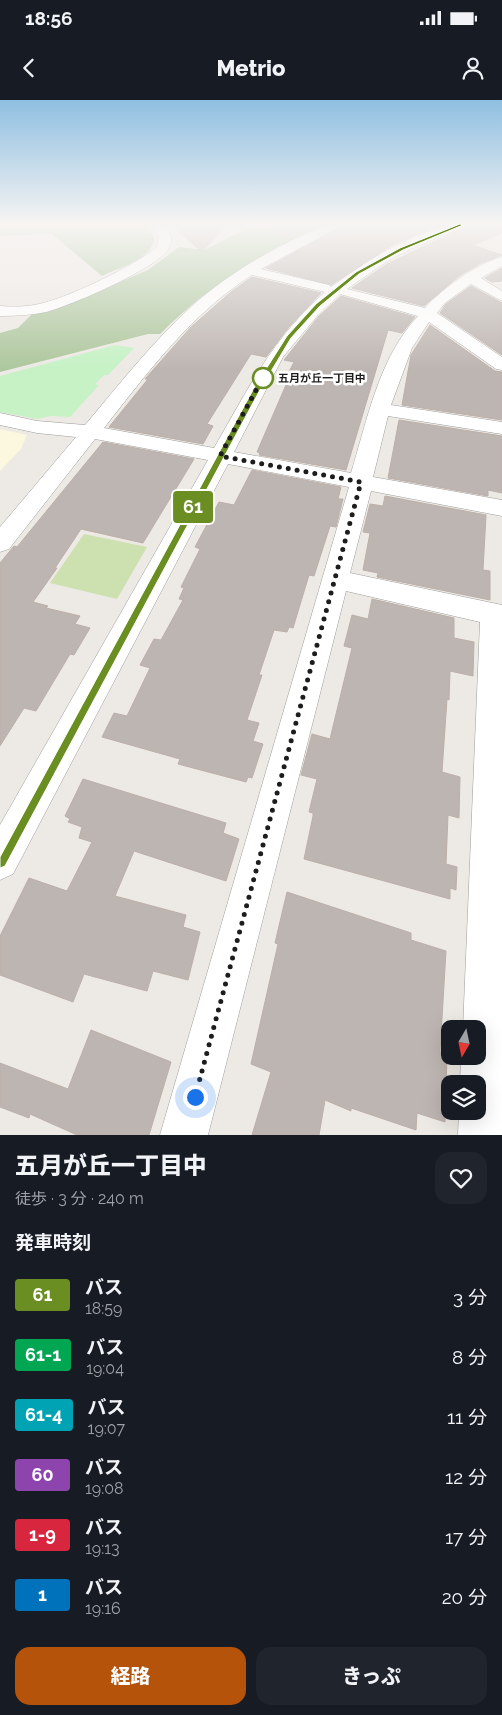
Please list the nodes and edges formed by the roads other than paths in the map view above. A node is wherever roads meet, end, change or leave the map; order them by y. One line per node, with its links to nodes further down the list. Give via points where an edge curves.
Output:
1 (122, 273): 10 (street, via 50,306)
2 (245, 273): 16 (street, via 183,323)
3 (264, 273): 7 (street)
4 (358, 273): 17 (street, via 318,305 296,328 275,356)
5 (480, 273): 6 (street)
6 (471, 278): 9 (street); 11 (street)
7 (324, 288)
8 (346, 293): 11 (street)
9 (502, 297)
10 (0, 311)
11 (426, 313): 12 (street); 13 (street, via 396,360)
12 (502, 365)
13 (380, 409): 15 (street); 18 (street)
14 (0, 419): 16 (street, via 37,427)
15 (502, 428)
16 (90, 432): 17 (street); 20 (street)
17 (220, 456): 18 (street); 23 (street)
18 (361, 482): 19 (street); 21 (street)
19 (502, 508)
20 (0, 543)
21 (335, 579): 22 (street); 24 (street)
22 (498, 615): 25 (street)
23 (0, 861)
24 (184, 1135)
25 (482, 1135)

